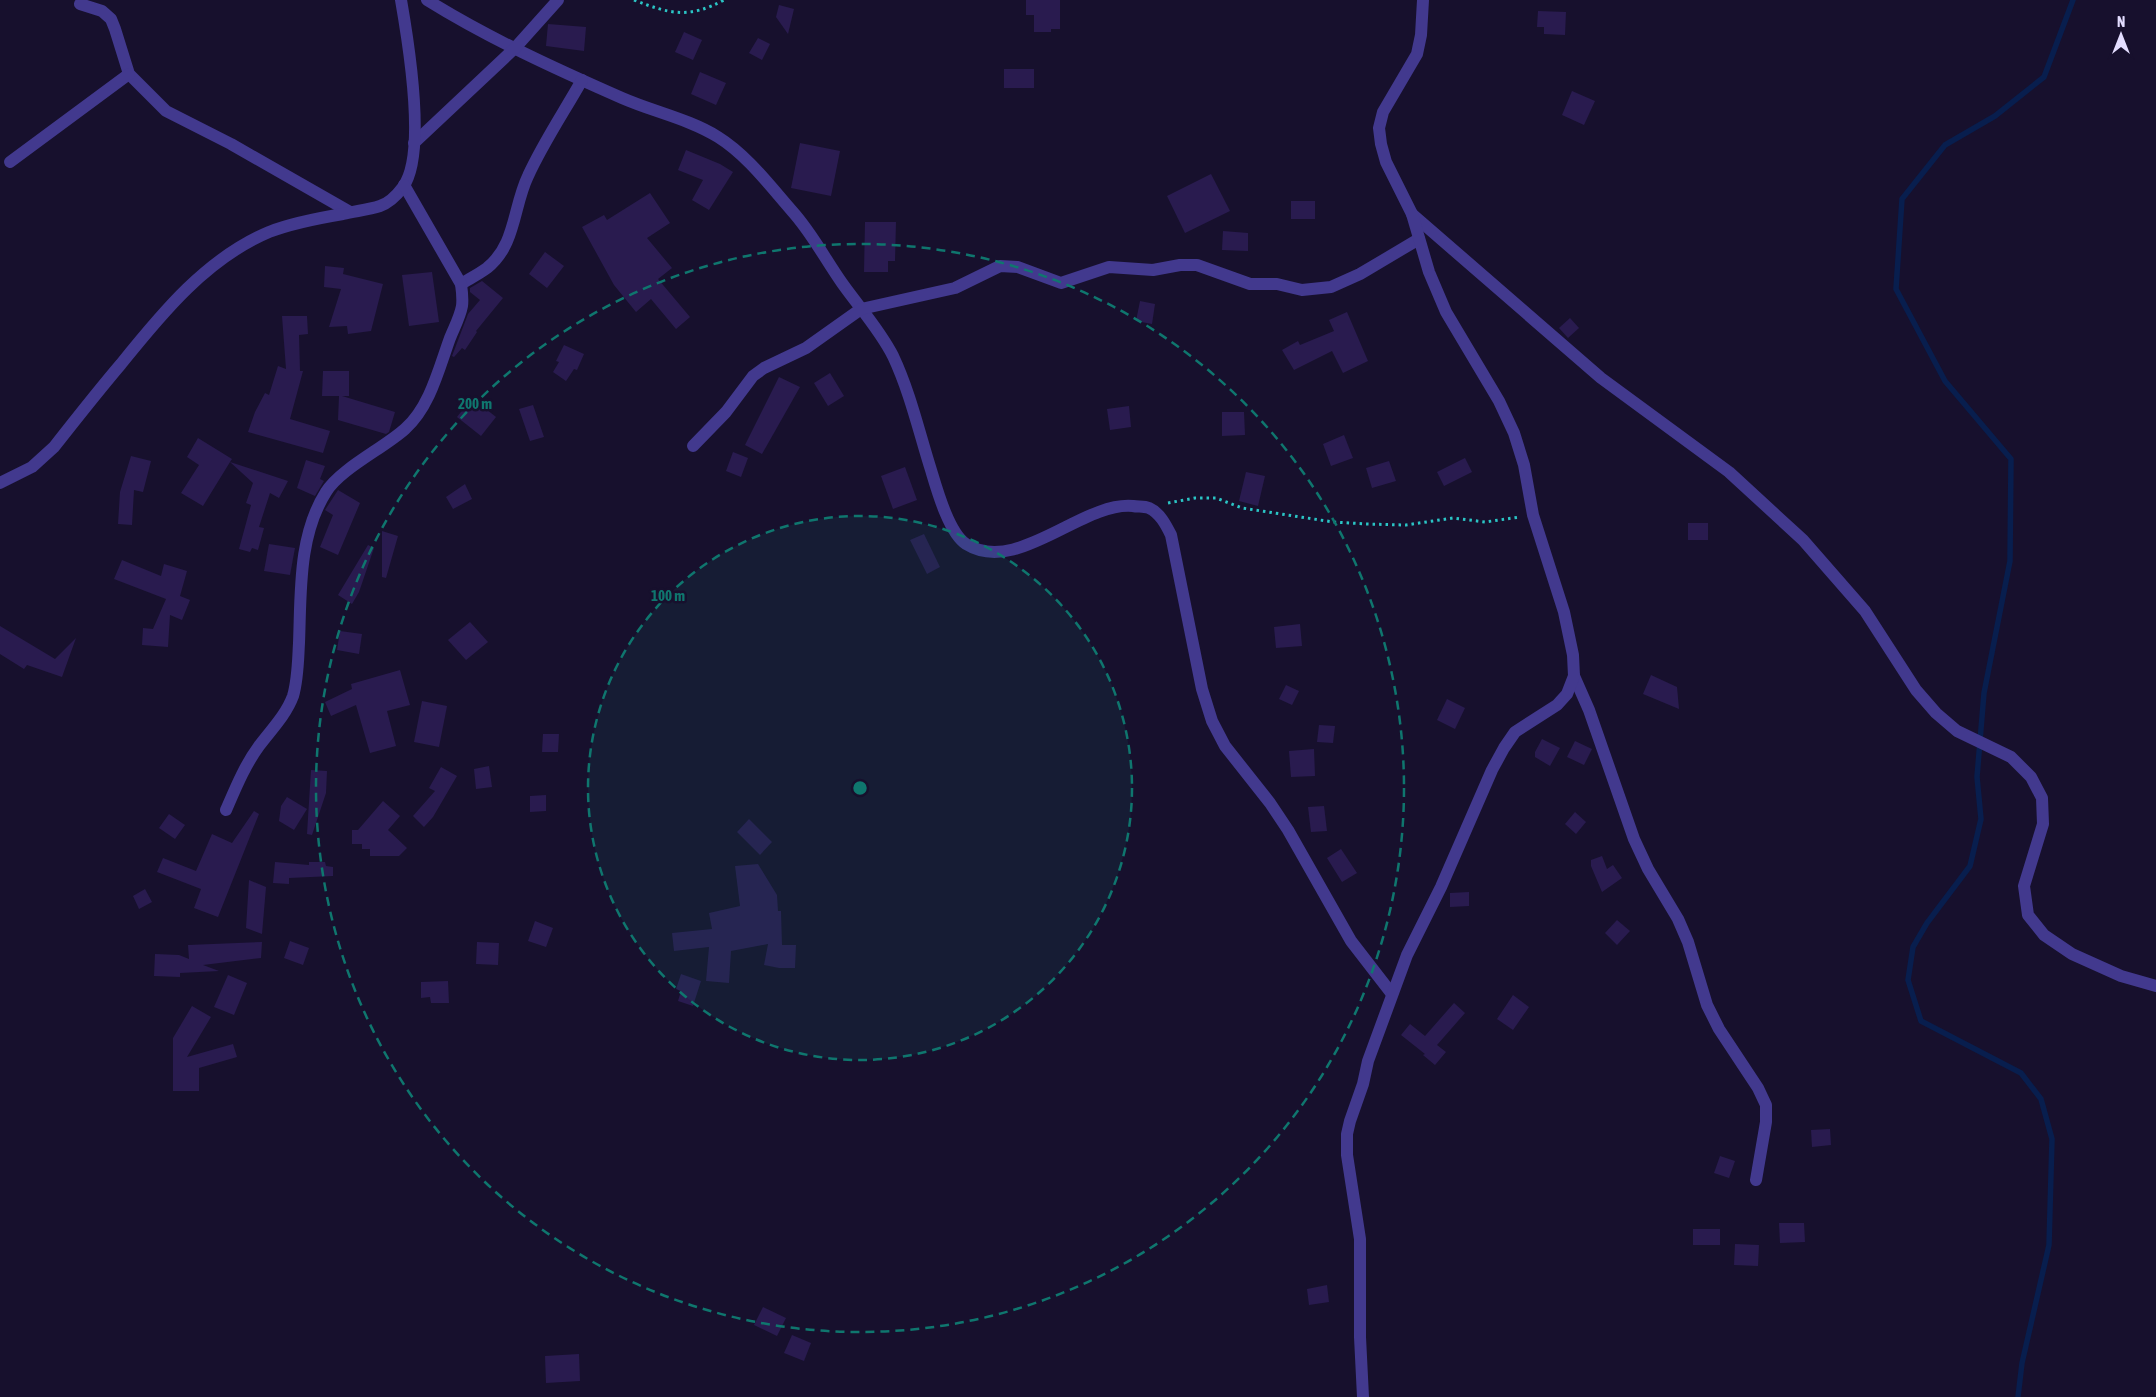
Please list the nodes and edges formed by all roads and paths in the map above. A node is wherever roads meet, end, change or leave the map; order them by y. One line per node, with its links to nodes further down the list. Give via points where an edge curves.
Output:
1 (401, 0): 11 (street, via 411,62)
2 (427, 0): 8 (street)
3 (558, 0): 8 (street)
4 (634, 0): 5 (path, via 662,11 678,13 695,12)
5 (724, 0)
6 (1423, 0): 15 (street, via 1417,54 1383,112 1379,128 1386,162)
7 (80, 4): 9 (street, via 102,11 110,19)
8 (515, 48): 10 (street); 11 (street)
9 (129, 74): 12 (street); 14 (street, via 166,111)
10 (582, 80): 17 (street, via 520,193 507,244 486,269); 18 (street, via 700,127 738,152 805,227)
11 (414, 142): 13 (street)
12 (10, 162)
13 (404, 185): 14 (street, via 381,206); 17 (street)
14 (350, 212): 20 (street, via 270,232 242,246 214,266 171,303 54,447 32,467)
15 (1412, 214): 16 (street); 25 (street, via 1601,378 1729,472 1803,540 1864,611 1916,690 1936,713 1957,732 2011,757 2031,777 2042,798 2043,824 2024,886 2028,915 2044,935 2072,954 2121,976)
16 (1419, 239): 18 (street, via 1360,274 1331,286 1302,290 1277,284 1250,284 1212,269 1180,264 1153,270 1109,267 1062,283 1008,266 992,269 955,288); 22 (street, via 1446,312 1511,425 1524,465)
17 (461, 284): 24 (street, via 462,307 418,415 396,436 343,475 327,490 314,512 306,543 298,668 293,696 279,722 259,746)
18 (861, 309): 19 (street, via 806,348 753,376 726,412); 21 (street, via 891,353 901,375 938,490 954,529 964,542 978,550 1016,549 1101,511 1126,506)
19 (693, 446)
20 (0, 483)
21 (1148, 508): 22 (path, via 1195,498 1216,498 1242,508 1333,522 1406,525 1453,518 1485,522); 26 (street, via 1163,519 1171,535 1202,689 1212,721 1225,746 1288,830 1351,940)
22 (1533, 515): 23 (street, via 1564,612)
23 (1574, 676): 26 (street, via 1567,694 1557,705 1515,732 1504,748 1407,955); 27 (street, via 1634,839 1688,942 1707,1005 1766,1105)
24 (226, 810)
25 (2156, 986)
26 (1392, 994): 28 (street, via 1347,1134 1347,1155 1360,1239)
27 (1756, 1180)
28 (1363, 1397)

